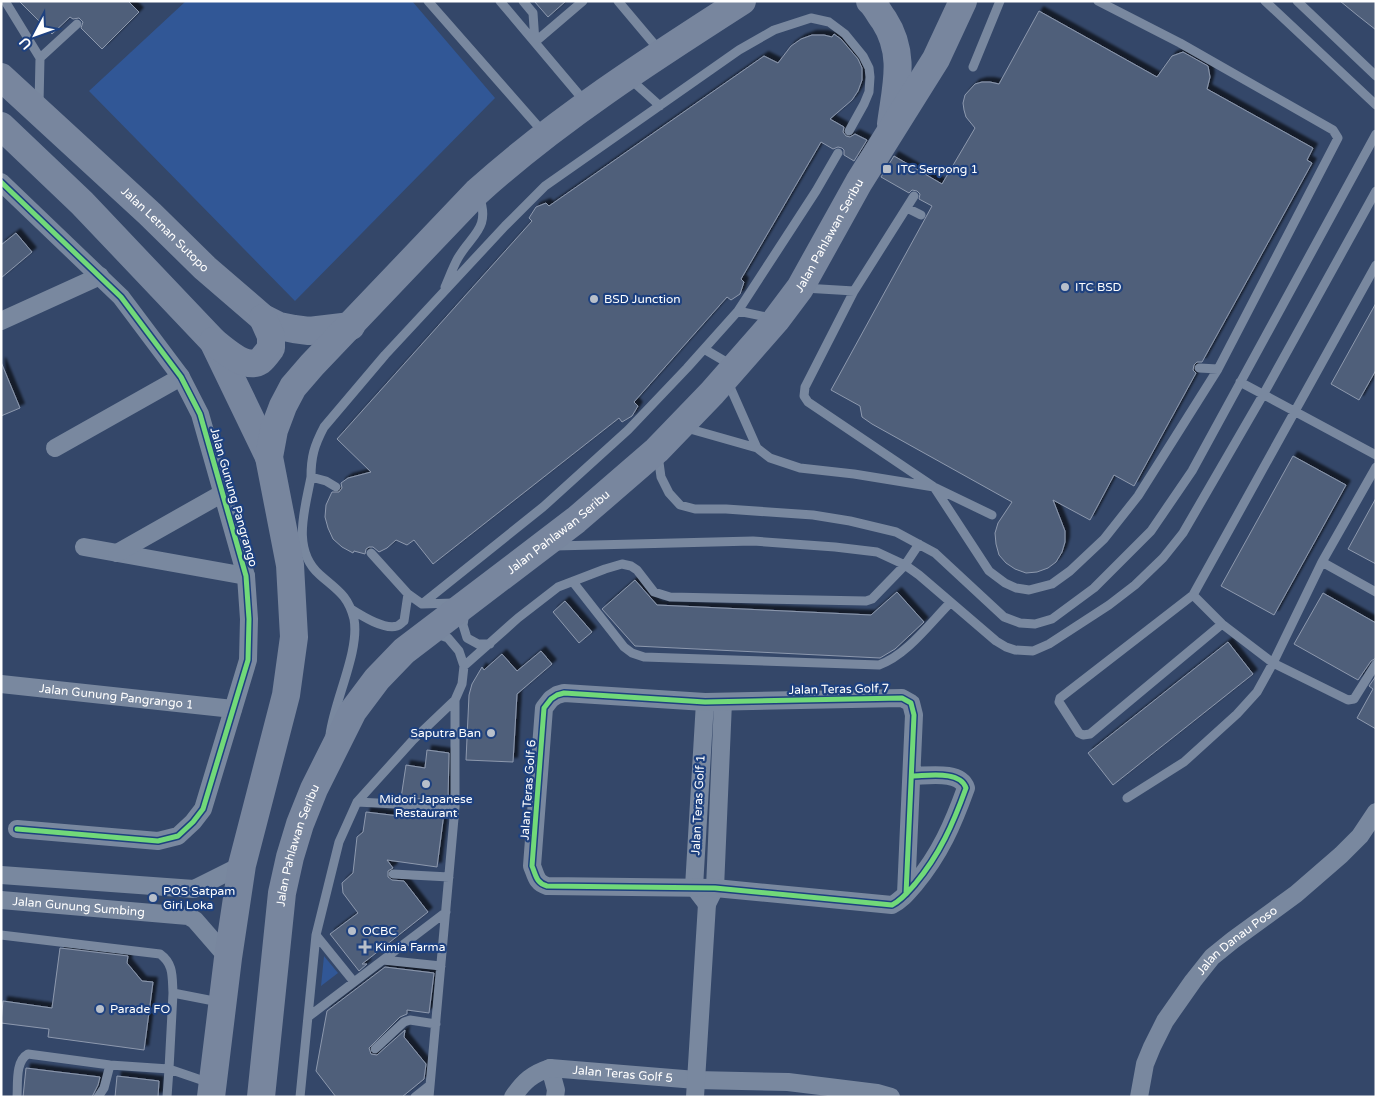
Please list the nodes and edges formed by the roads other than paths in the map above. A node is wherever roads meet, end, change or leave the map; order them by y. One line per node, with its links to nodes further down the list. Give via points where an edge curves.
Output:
1 (5, 1): 19 (lane)
2 (428, 1): 15 (lane)
3 (438, 1): 15 (lane)
4 (500, 1): 17 (lane)
5 (523, 1): 17 (lane, via 533,13)
6 (583, 1): 17 (lane)
7 (618, 1): 18 (lane)
8 (742, 1): 18 (main road)
9 (870, 1): 30 (main road, via 888,27 898,56)
10 (963, 1): 30 (main road, Jalan Pahlawan Seribu, via 936,60)
11 (1000, 1): 20 (lane)
12 (1098, 1): 53 (lane, via 1180,42 1333,130 1338,138)
13 (1265, 1): 25 (lane)
14 (1297, 1): 22 (lane)
15 (437, 12): 32 (lane)
16 (78, 24): 19 (lane)
17 (535, 42): 24 (lane)
18 (662, 53): 23 (main road)
19 (40, 58): 27 (lane)
20 (973, 67)
21 (1, 76): 27 (main road, Jalan Letnan Sutopo)
22 (1376, 76)
23 (627, 77): 24 (main road); 26 (lane)
24 (588, 105): 32 (main road)
25 (1376, 105)
26 (660, 106): 29 (lane, via 739,50 774,30 811,18 830,22 846,34 869,68 869,92); 44 (lane, via 545,186)
27 (39, 112): 46 (main road, Jalan Letnan Sutopo)
28 (1, 126): 50 (main road, via 82,203)
29 (849, 131)
30 (890, 133): 42 (main road, Jalan Pahlawan Seribu)
31 (1376, 134): 56 (lane)
32 (545, 135): 36 (main road)
33 (838, 153): 45 (lane)
34 (1, 182): 41 (street, Jalan Gunung Pangrango)
35 (1376, 191): 57 (lane)
36 (477, 192): 44 (lane, via 483,208 482,224 458,258); 49 (main road)
37 (914, 196): 38 (lane)
38 (908, 208): 39 (lane); 43 (lane)
39 (921, 215)
40 (1376, 265): 58 (lane)
41 (100, 276): 48 (street); 55 (street, Jalan Gunung Pangrango, via 121,297)
42 (800, 288): 43 (lane); 47 (main road, Jalan Pahlawan Seribu)
43 (854, 291): 68 (lane, via 805,387 805,399)
44 (442, 294): 66 (lane, via 324,427 312,455)
45 (738, 311): 47 (lane); 51 (lane)
46 (263, 318): 49 (main road, Jalan Letnan Sutopo, via 294,330); 50 (main road, via 271,336 271,348 259,362 234,358)
47 (776, 320): 54 (main road, Jalan Pahlawan Seribu)
48 (1, 322)
49 (351, 326): 64 (main road, via 293,387 274,430)
50 (214, 341): 64 (main road)
51 (704, 349): 54 (lane); 85 (lane, via 628,430 550,500)
52 (1199, 368): 53 (lane)
53 (1218, 369): 68 (lane, via 1138,496 1104,539 1052,584 1029,590 1016,588 989,572)
54 (730, 373): 59 (main road, Jalan Pahlawan Seribu); 61 (lane)
55 (181, 377): 60 (street); 69 (street, Jalan Gunung Pangrango, via 200,414)
56 (1240, 382): 57 (lane); 71 (lane, via 1192,471 1151,530 1094,588 1052,619 1035,624 1004,618 935,553)
57 (1263, 395): 58 (lane); 84 (lane, via 1183,533 1163,558 1109,605 1033,651 1015,650 996,642)
58 (1294, 412): 63 (lane); 82 (lane)
59 (680, 426): 61 (lane); 62 (main road, Jalan Pahlawan Seribu)
60 (54, 448)
61 (758, 448): 68 (lane, via 770,458 800,468)
62 (657, 450): 71 (lane, via 661,477 680,505 695,509 813,514 896,532); 72 (main road, Jalan Pahlawan Seribu)
63 (1376, 455)
64 (269, 457): 105 (main road, via 290,564 294,637 286,695)
65 (1376, 468): 76 (lane)
66 (311, 478): 67 (lane); 86 (lane, via 302,522 302,538 308,559 313,568 335,586)
67 (336, 487)
68 (934, 487): 70 (lane)
69 (223, 493): 74 (street); 78 (street, Jalan Gunung Pangrango)
70 (992, 515)
71 (919, 544): 77 (lane)
72 (541, 546): 77 (lane, via 753,541 877,552); 83 (main road, Jalan Pahlawan Seribu)
73 (84, 547): 74 (street)
74 (117, 553): 78 (street)
75 (371, 553): 81 (lane)
76 (1322, 562): 80 (lane); 90 (lane)
77 (905, 565): 79 (lane, via 872,599 866,601 670,597 654,592 637,570 626,564); 84 (lane)
78 (246, 576): 97 (street, Jalan Gunung Pangrango, via 248,660)
79 (573, 582): 84 (lane, via 624,647 644,657 879,665 901,652); 89 (lane, via 558,587)
80 (1376, 592)
81 (408, 594): 85 (lane); 86 (lane, via 404,621 397,626 372,621)
82 (1193, 595): 87 (lane); 87 (lane, via 1060,698 1059,702 1079,733 1090,734)
83 (467, 602): 85 (lane); 88 (main road, Jalan Pahlawan Seribu); 89 (lane, via 463,625 467,638 478,644)
84 (950, 602)
85 (422, 604)
86 (351, 610): 98 (lane, via 355,634 352,655 332,720)
87 (1222, 624): 90 (lane)
88 (428, 632): 92 (lane, via 448,638 459,651); 98 (main road, Jalan Pahlawan Seribu, via 377,679 353,711)
89 (490, 644): 92 (lane)
90 (1273, 662): 91 (lane, via 1350,701); 100 (lane, via 1257,692 1230,720 1184,762)
91 (1376, 664)
92 (464, 666): 94 (lane, via 462,684)
93 (1, 684): 97 (street, Jalan Gunung Pangrango 1)
94 (454, 700): 101 (lane); 102 (lane)
95 (704, 702): 96 (street); 109 (street, Jalan Teras Golf 1); 109 (street, Jalan Teras Golf 6, via 564,693 552,699 544,708 532,866 540,884 547,886)
96 (723, 702): 99 (street, Jalan Teras Golf 7, via 906,699 914,710); 110 (street, Jalan Teras Golf 1)
97 (233, 709): 104 (street, Jalan Gunung Pangrango, via 203,809 178,836 158,841)
98 (330, 757): 136 (main road, Jalan Pahlawan Seribu, via 300,824 282,893)
99 (912, 776): 111 (street, Jalan Teras Golf 7); 111 (street, via 953,776 966,788 946,838 927,869)
100 (1127, 798)
101 (357, 802): 102 (lane); 116 (lane, via 339,842)
102 (455, 807): 108 (lane)
103 (1376, 812): 143 (street, Jalan Danau Poso, via 1360,836 1341,855 1296,894 1226,945 1192,981 1152,1046)
104 (17, 829)
105 (242, 865): 107 (street, Jalan Gunung Sumbing, via 194,889); 117 (main road)
106 (394, 874): 108 (lane)
107 (1, 875)
108 (449, 877): 114 (lane)
109 (694, 887): 110 (street); 113 (street)
110 (715, 888): 111 (street, via 892,905); 113 (street, Jalan Teras Golf 1)
111 (906, 894)
112 (1, 900): 117 (street, Jalan Gunung Sumbing, via 188,916)
113 (707, 904): 130 (street, Jalan Teras Golf 1)
114 (446, 912): 118 (lane); 119 (lane)
115 (1, 934): 121 (lane, via 160,954 171,966)
116 (316, 935): 120 (lane); 123 (lane)
117 (228, 958): 122 (main road)
118 (383, 960): 119 (lane); 120 (lane)
119 (441, 966): 124 (lane)
120 (354, 982): 123 (lane)
121 (173, 993): 122 (lane); 128 (lane)
122 (223, 1003): 131 (main road)
123 (308, 1017): 137 (lane)
124 (436, 1024): 125 (lane, via 404,1022); 129 (lane)
125 (375, 1050)
126 (110, 1065): 128 (lane); 133 (lane, via 28,1054 20,1062); 134 (lane)
127 (550, 1068): 130 (street, Jalan Teras Golf 5); 140 (street, via 526,1080); 141 (street)
128 (168, 1069): 131 (lane); 135 (lane)
129 (430, 1085): 138 (lane); 139 (lane)
130 (695, 1088): 132 (street, Jalan Teras Golf 5, via 788,1082)
131 (212, 1090)
132 (863, 1094): 142 (street, Jalan Teras Golf 5)
133 (17, 1097)
134 (98, 1097)
135 (167, 1097)
136 (261, 1097)
137 (300, 1097)
138 (416, 1097)
139 (430, 1097)
140 (513, 1097)
141 (555, 1097)
142 (891, 1097)
143 (1139, 1097)

